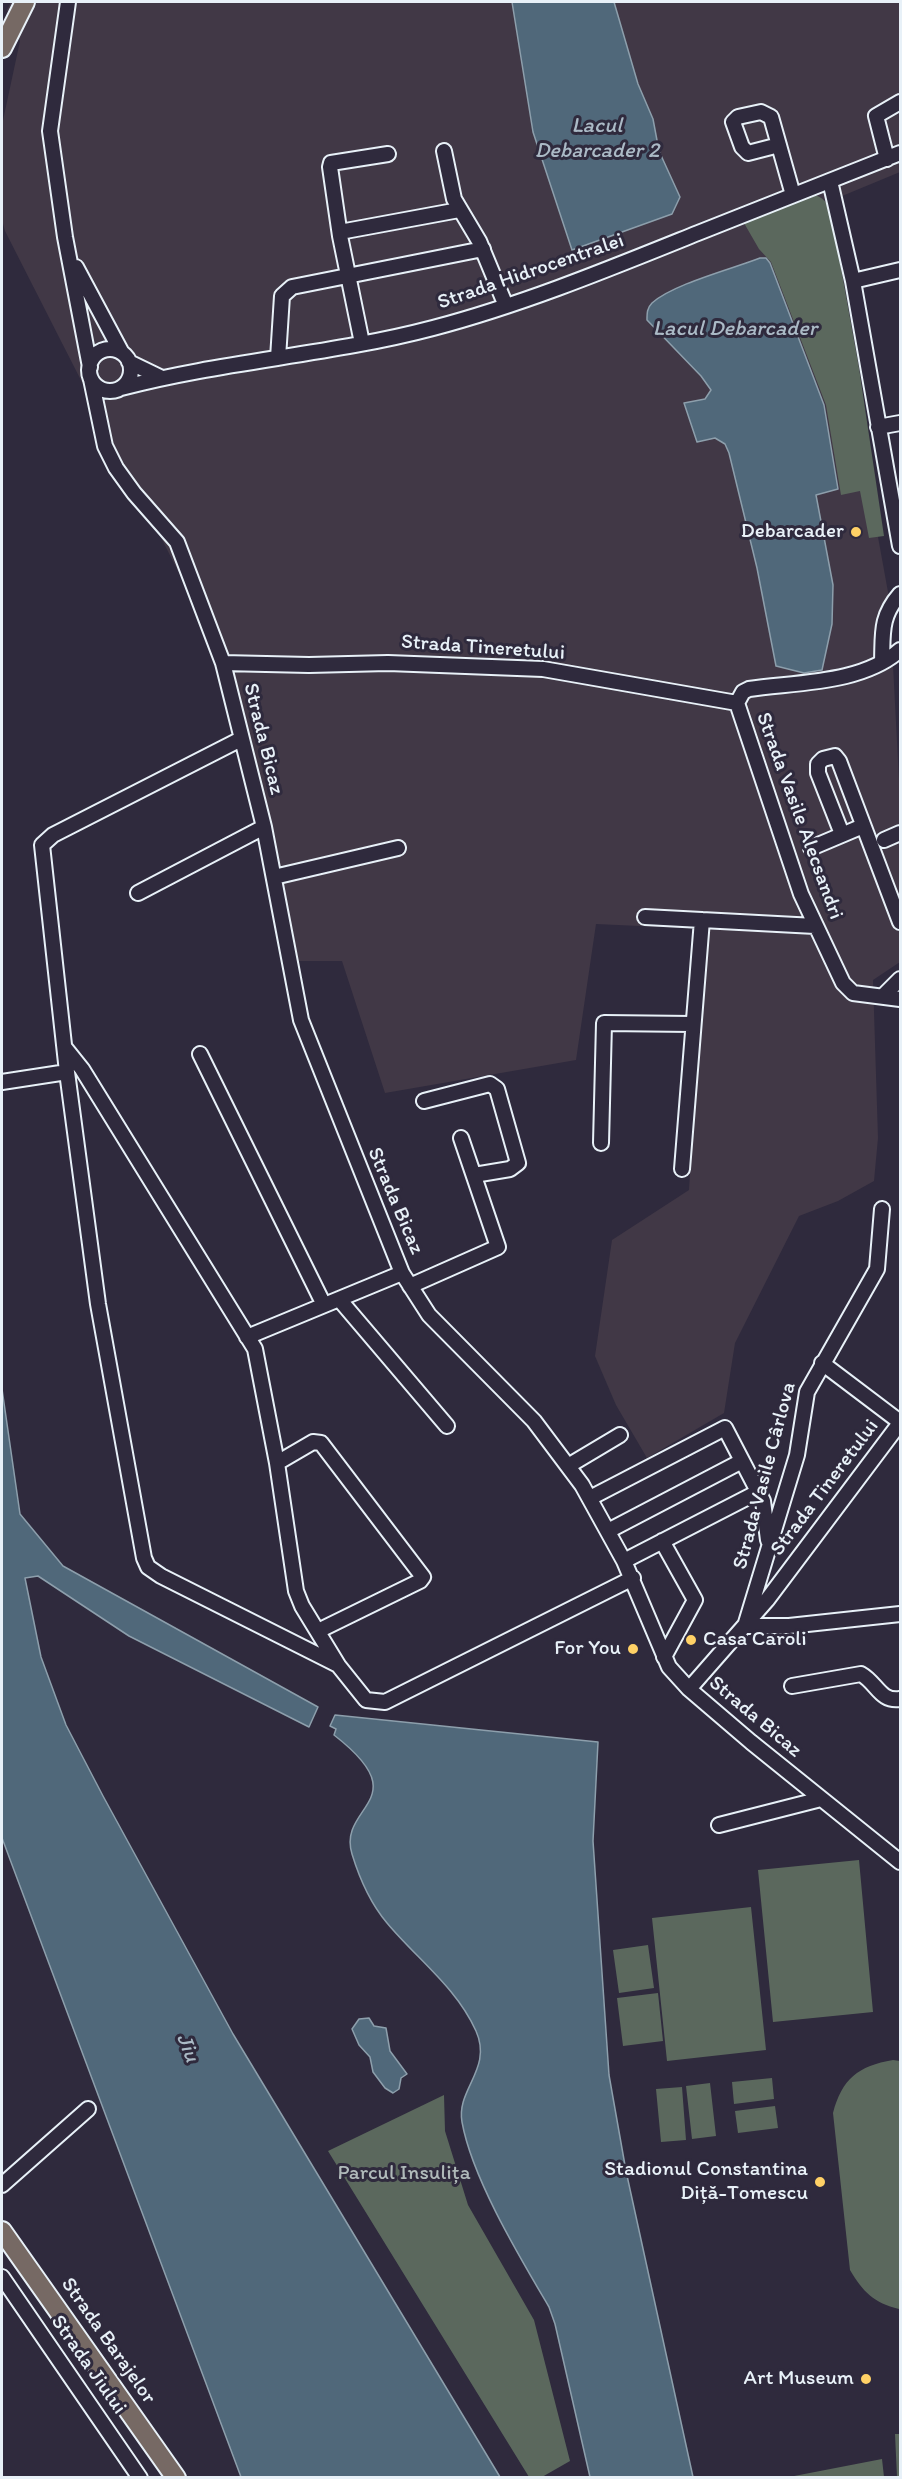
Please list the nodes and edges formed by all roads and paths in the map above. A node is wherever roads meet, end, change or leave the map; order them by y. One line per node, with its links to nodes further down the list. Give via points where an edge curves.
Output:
1 (25, 2): 3 (main road)
2 (68, 2): 15 (street, via 50,131)
3 (2, 48)
4 (900, 102): 9 (street, via 876,116)
5 (778, 145): 11 (street)
6 (444, 151): 12 (street)
7 (900, 153): 9 (street, Strada Hidrocentralei)
8 (388, 154): 13 (street, via 331,163)
9 (887, 159): 10 (street, Strada Hidrocentralei)
10 (830, 181): 11 (street, Strada Hidrocentralei); 18 (street)
11 (792, 195): 19 (street, Strada Hidrocentralei)
12 (459, 210): 13 (street); 14 (street)
13 (340, 232): 17 (street)
14 (483, 249): 17 (street); 19 (street)
15 (69, 253): 21 (street); 23 (street)
16 (900, 270): 18 (street)
17 (348, 275): 20 (street); 22 (street, via 285,291)
18 (854, 281): 28 (street)
19 (506, 306): 20 (street, Strada Hidrocentralei)
20 (362, 343): 22 (street, Strada Hidrocentralei)
21 (125, 357): 23 (street, via 110,350 99,353); 24 (street); 25 (street, via 129,379)
22 (278, 358): 24 (street, Strada Hidrocentralei)
23 (90, 373): 25 (street, via 99,388); 26 (street, Strada Bicaz)
24 (160, 377): 25 (street, Strada Hidrocentralei)
25 (116, 389): 26 (street)
26 (97, 413): 33 (street, Strada Bicaz, via 105,446 116,468 177,542)
27 (900, 423): 28 (street)
28 (878, 428): 29 (street)
29 (900, 546)
30 (900, 594): 32 (street, via 884,620)
31 (899, 652): 32 (street)
32 (882, 661): 34 (street, Strada Vasile Alecsandri, via 848,674 749,690 743,692)
33 (223, 663): 34 (street, Strada Tineretului, via 388,663 543,669); 35 (street, Strada Bicaz)
34 (737, 703): 48 (street, Strada Vasile Alecsandri)
35 (241, 739): 37 (street, Strada Bicaz); 53 (street, via 52,835 42,845)
36 (863, 826): 39 (street); 39 (street, via 839,761 835,756 824,759 818,764 818,773); 47 (street)
37 (264, 827): 43 (street, Strada Bicaz); 44 (street)
38 (900, 833): 40 (street)
39 (842, 834): 42 (street)
40 (885, 840)
41 (398, 848): 43 (street)
42 (811, 848)
43 (274, 877): 63 (street, Strada Bicaz, via 306,1039)
44 (138, 893)
45 (645, 917): 46 (street)
46 (702, 920): 48 (street); 52 (street)
47 (900, 922)
48 (814, 927): 50 (street, Strada Vasile Alecsandri, via 849,991)
49 (900, 978): 50 (street)
50 (884, 995): 51 (street, Strada Vasile Alecsandri)
51 (900, 999)
52 (692, 1024): 59 (street, via 604,1023); 60 (street)
53 (64, 1047): 55 (street); 67 (street, via 82,1069)
54 (200, 1054): 66 (street)
55 (67, 1072): 56 (street); 86 (street, via 106,1360 148,1567)
56 (2, 1082)
57 (424, 1101): 61 (street, via 490,1084 497,1089 518,1163 510,1169)
58 (461, 1138): 61 (street)
59 (601, 1143)
60 (682, 1168)
61 (474, 1175): 64 (street, via 498,1247)
62 (882, 1209): 68 (street, Strada Vasile Cârlova, via 877,1269)
63 (402, 1273): 64 (street, Strada Bicaz); 65 (street)
64 (410, 1286): 74 (street, Strada Bicaz, via 429,1315 534,1421)
65 (339, 1299): 66 (street); 70 (street)
66 (324, 1305): 67 (street)
67 (247, 1337): 73 (street, via 258,1356)
68 (822, 1363): 69 (street, Strada Tineretului); 79 (street, Strada Vasile Cârlova, via 807,1392 797,1455)
69 (900, 1422): 83 (street, Strada Tineretului)
70 (447, 1426)
71 (620, 1436): 74 (street)
72 (742, 1461): 75 (street); 76 (street, via 724,1428); 77 (street)
73 (277, 1463): 84 (street, via 296,1591); 84 (street, via 313,1442 321,1443 423,1577)
74 (568, 1466): 76 (street, Strada Bicaz)
75 (758, 1492): 78 (street); 79 (street, via 767,1520)
76 (590, 1498): 77 (street, Strada Bicaz)
77 (608, 1531): 80 (street, Strada Bicaz)
78 (662, 1541): 80 (street); 85 (street, via 696,1600)
79 (768, 1554): 83 (street, Strada Vasile Cârlova)
80 (624, 1561): 81 (street, Strada Bicaz)
81 (633, 1578): 85 (street, Strada Bicaz); 86 (street, via 385,1702 366,1700)
82 (900, 1614): 83 (street, via 789,1626)
83 (745, 1626): 88 (street, Strada Tineretului)
84 (318, 1631): 86 (street)
85 (664, 1657): 88 (street, Strada Bicaz)
86 (338, 1665)
87 (792, 1686): 89 (street, via 861,1674 890,1701)
88 (689, 1689): 90 (street, Strada Bicaz)
89 (900, 1699)
90 (821, 1799): 91 (street); 92 (street, Strada Bicaz)
91 (719, 1825)
92 (900, 1862)
93 (88, 2109): 94 (street)
94 (2, 2185)
95 (2, 2231): 98 (main road, Strada Barajelor)
96 (2, 2277): 97 (street, Strada Jiului)
97 (140, 2478)
98 (176, 2478)

